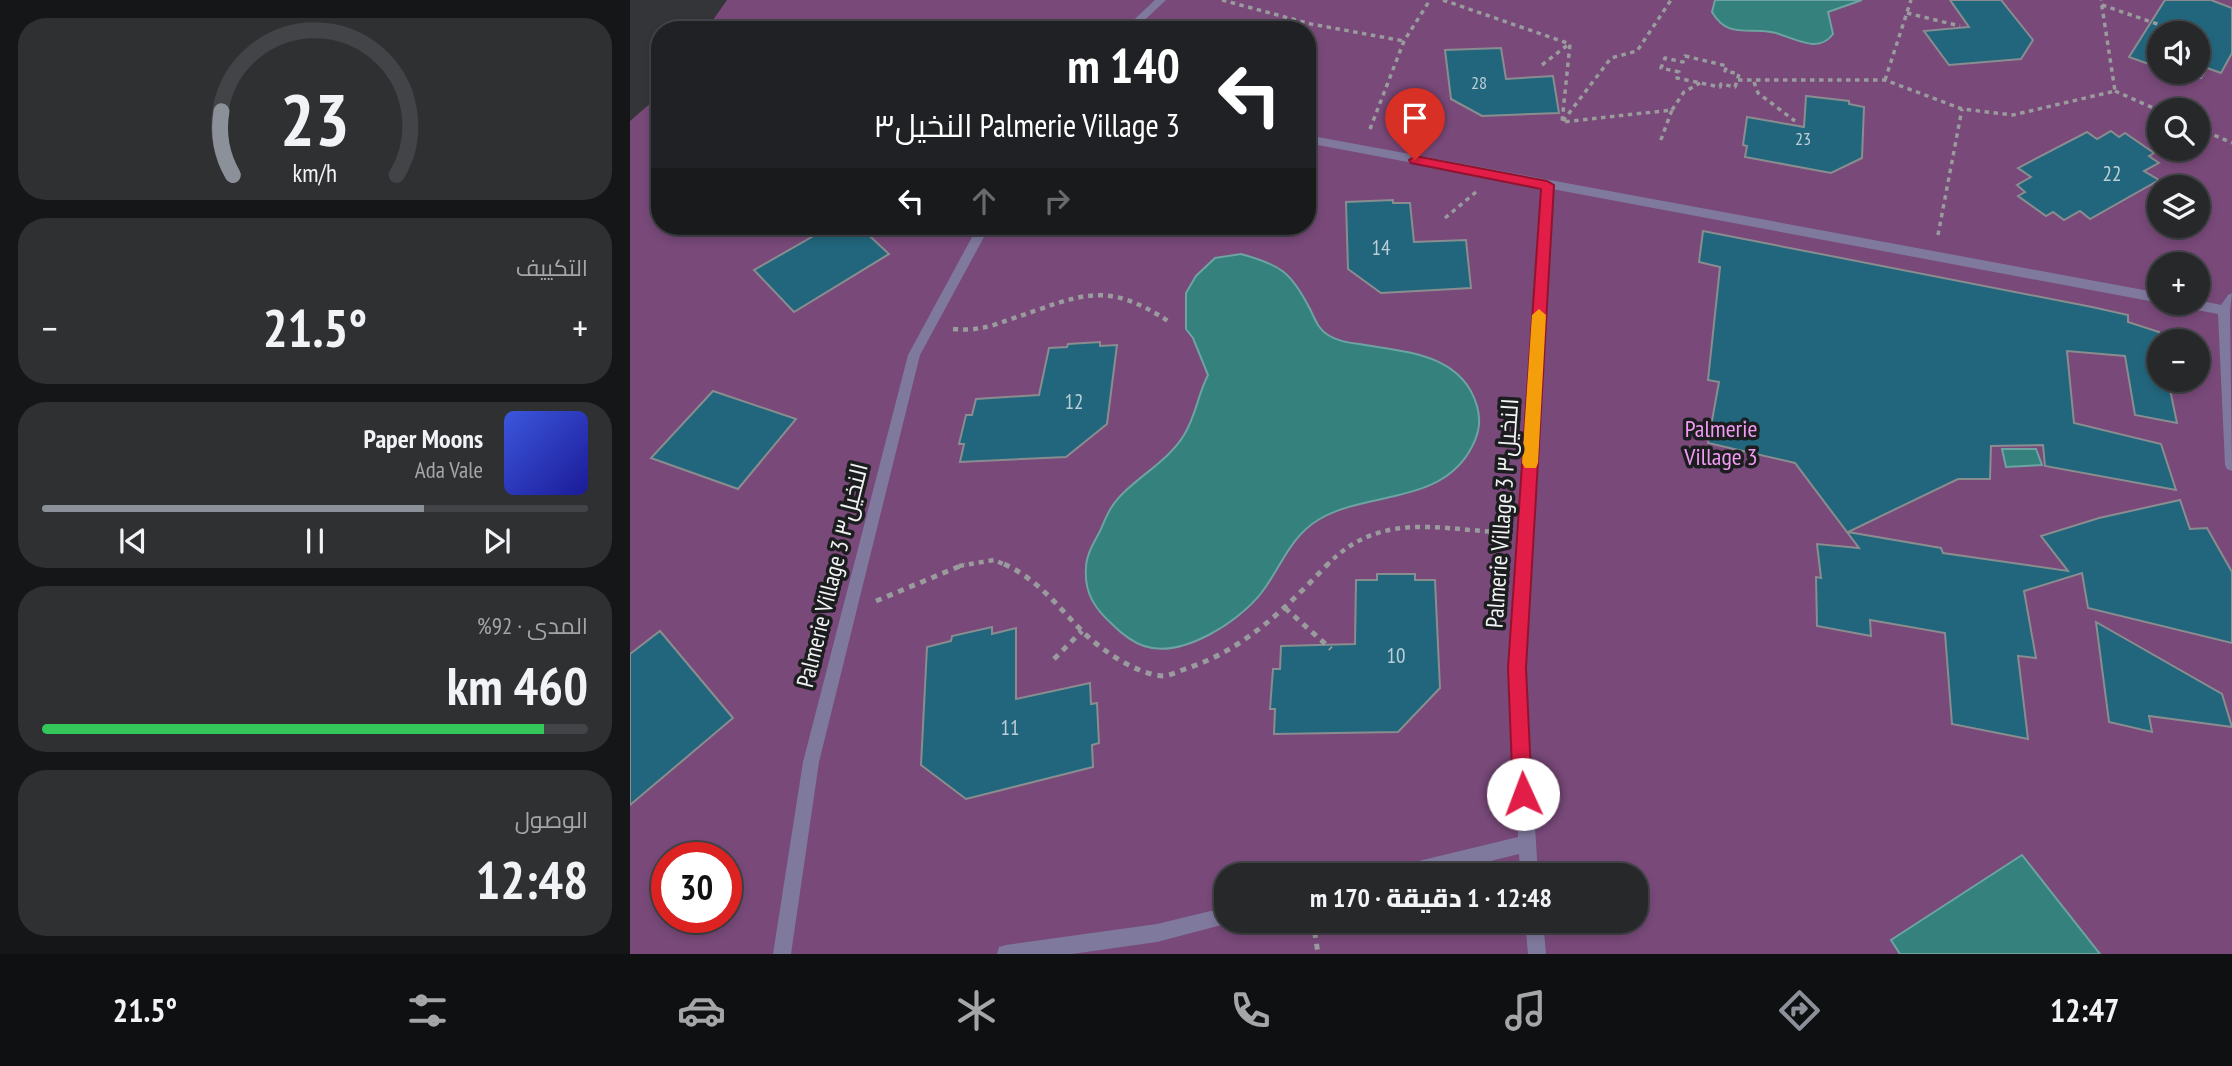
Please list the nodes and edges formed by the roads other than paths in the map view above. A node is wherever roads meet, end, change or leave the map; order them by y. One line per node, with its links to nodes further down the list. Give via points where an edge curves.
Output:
1 (1161, 0): 2 (street)
2 (1138, 21)
3 (1316, 141): 4 (street)
4 (1547, 185): 6 (street); 10 (street, Palmerie Village 3 النخيل٣, via 1517,668)
5 (979, 235): 15 (street, Palmerie Village 3 النخيل٣, via 914,355 811,762)
6 (2147, 296)
7 (2210, 304): 8 (street)
8 (2228, 304): 9 (street)
9 (2232, 464)
10 (1525, 844): 11 (street); 12 (street, Palmerie Village 3 النخيل٣)
11 (1447, 863)
12 (1527, 863)
13 (1214, 919): 16 (street, via 1157,933)
14 (1536, 933): 17 (street)
15 (782, 954)
16 (1006, 954)
17 (1538, 954)

